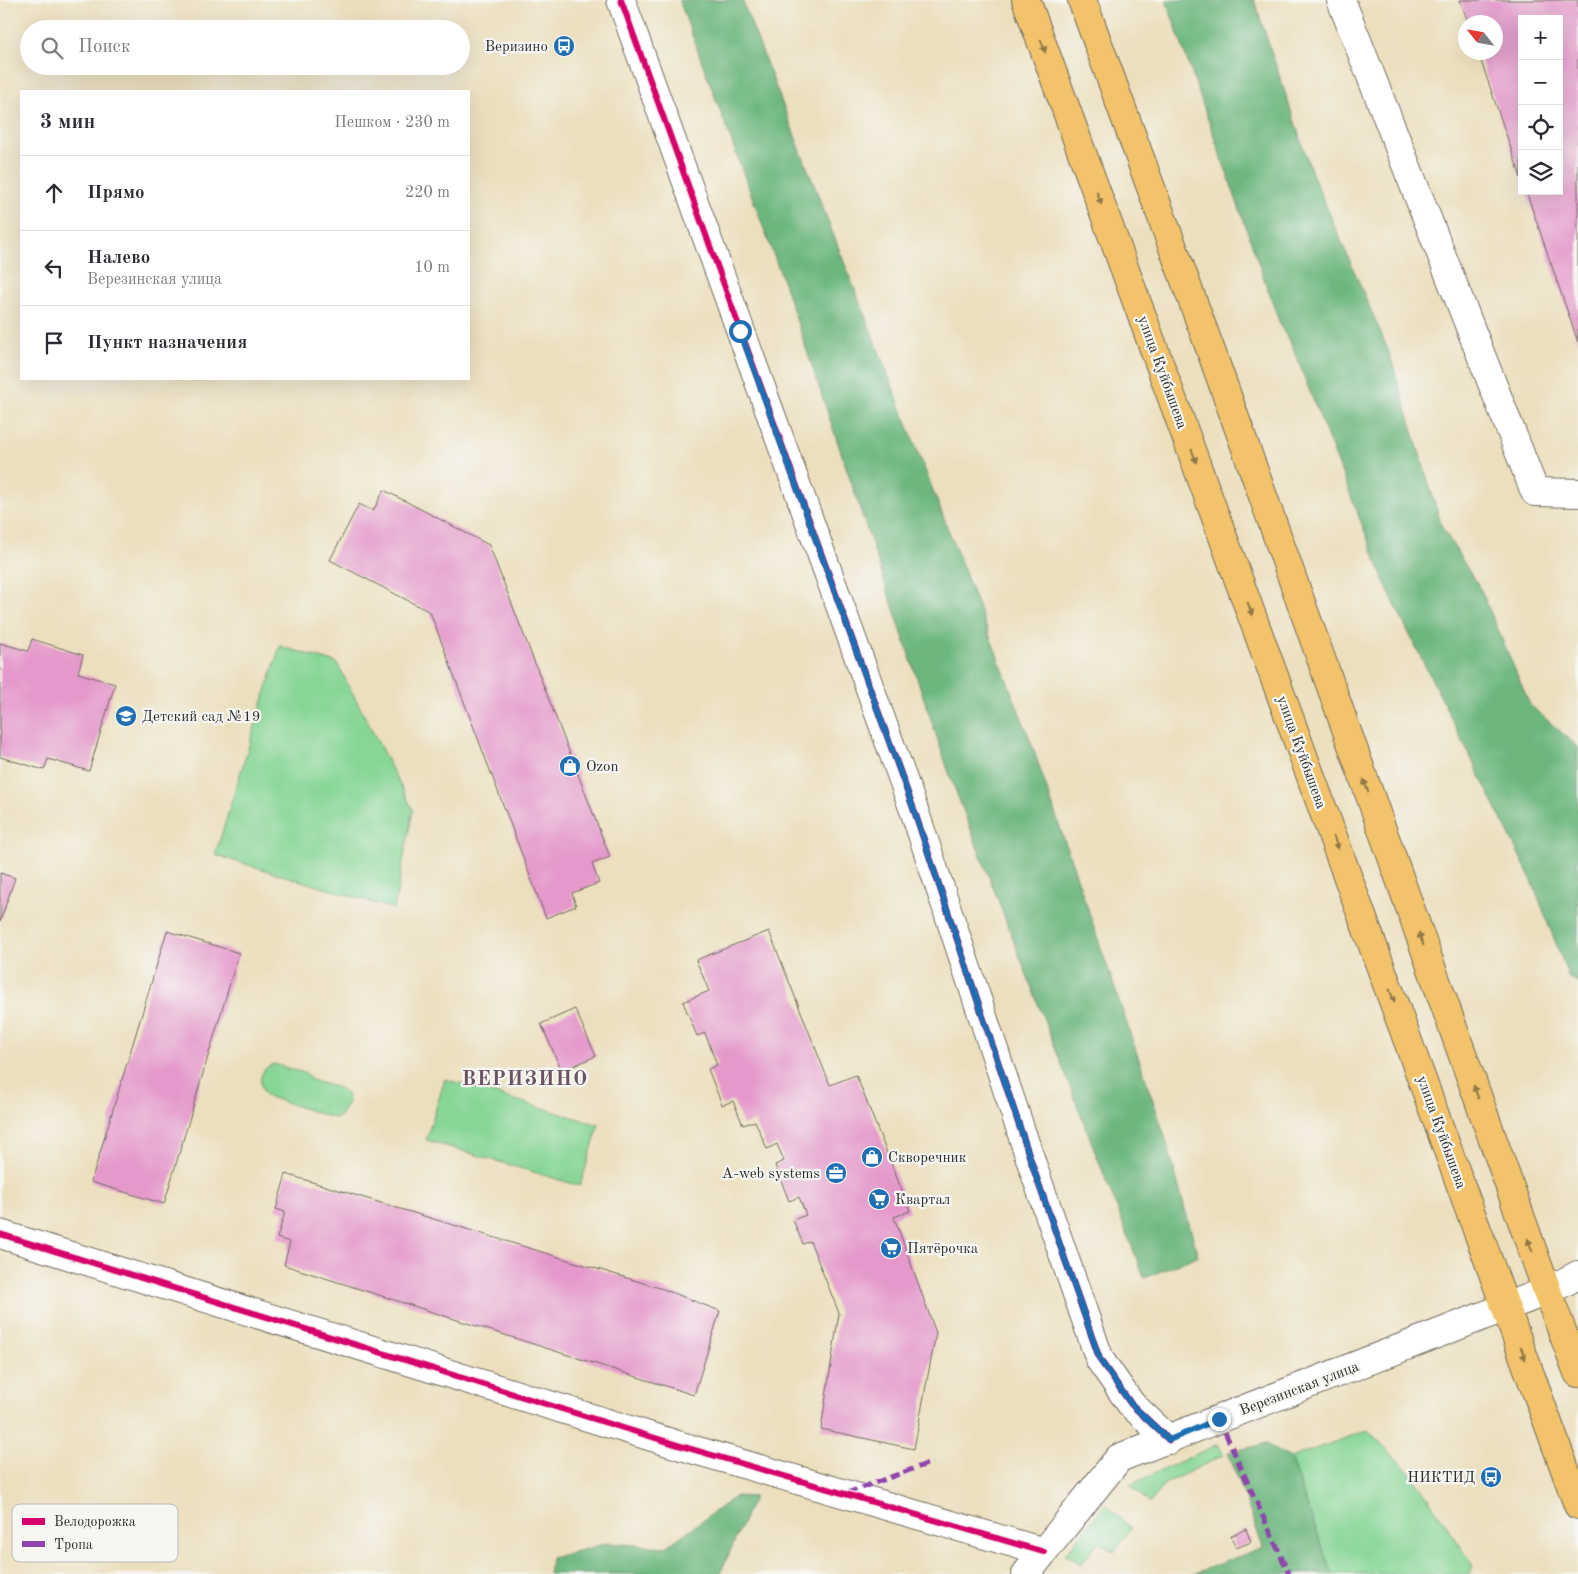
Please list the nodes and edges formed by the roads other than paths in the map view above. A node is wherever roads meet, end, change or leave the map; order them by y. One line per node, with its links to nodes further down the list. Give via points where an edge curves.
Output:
1 (621, 0): 11 (street, via 915,813 1100,1360 1131,1404)
2 (1026, 0): 9 (highway, улица Куйбышева, one-way to 9)
3 (1082, 0): 8 (highway, one-way to 3)
4 (1341, 0): 5 (street, via 1535,492)
5 (1578, 493)
6 (0, 1234): 13 (street, via 681,1446)
7 (1578, 1275): 8 (street, Верезинская улица)
8 (1547, 1291): 9 (street, Верезинская улица); 10 (highway)
9 (1506, 1308): 11 (street, Верезинская улица); 12 (highway, улица Куйбышева, one-way to 12)
10 (1578, 1373)
11 (1169, 1440): 13 (street, Верезинская улица, via 1119,1458)
12 (1578, 1504)
13 (1044, 1552): 14 (street, Верезинская улица)
14 (1026, 1574)

